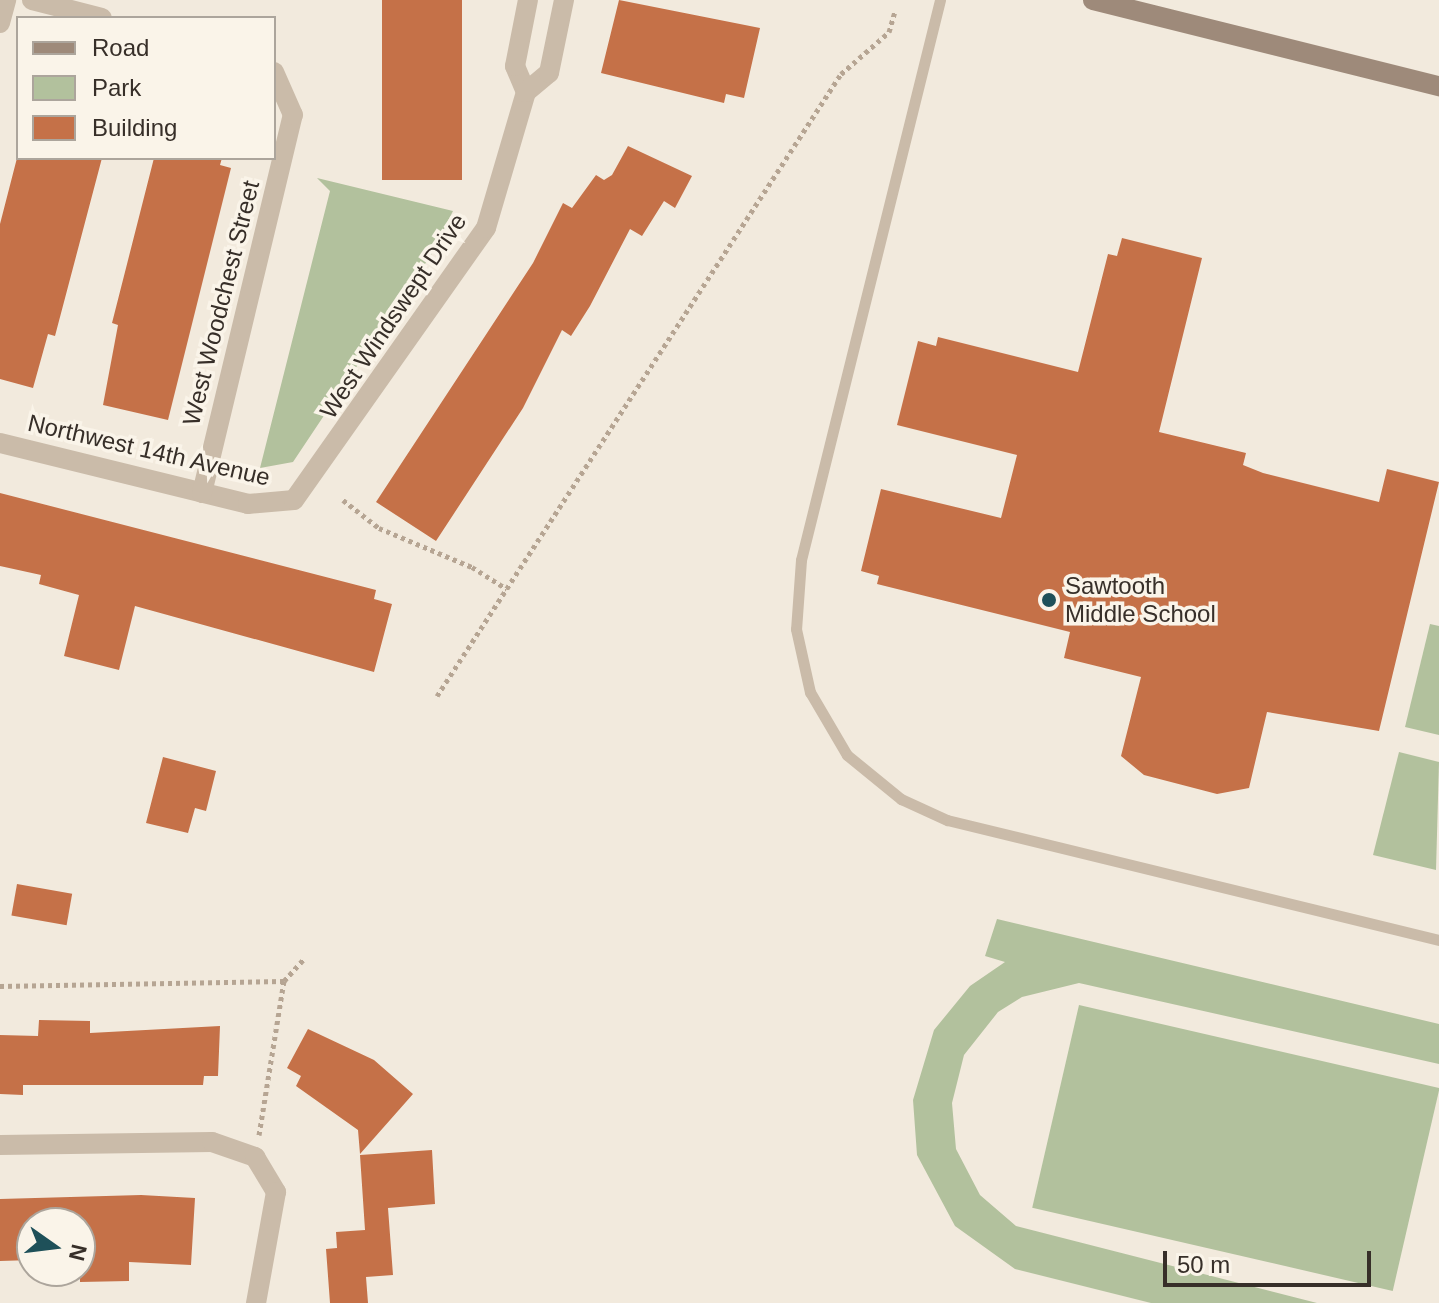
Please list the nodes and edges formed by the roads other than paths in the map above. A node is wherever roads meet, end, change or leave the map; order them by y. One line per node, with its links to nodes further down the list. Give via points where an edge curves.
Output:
1 (6, 0): 8 (street)
2 (32, 0): 7 (street)
3 (528, 0): 11 (street, West Windswept Drive, via 515,66)
4 (564, 0): 11 (street, West Windswept Drive, via 549,73)
5 (940, 0): 15 (lane, via 801,560 796,629 810,692 847,755 901,799 947,820)
6 (1093, 0): 10 (main road)
7 (94, 16)
8 (0, 23)
9 (278, 76): 13 (street, West Woodchest Street, via 293,115)
10 (1439, 86)
11 (526, 92): 14 (street, West Windswept Drive, via 486,228 314,479)
12 (0, 443): 13 (street, Northwest 14th Avenue)
13 (202, 493): 14 (street, Northwest 14th Avenue, via 248,504)
14 (286, 505)
15 (1439, 940)
16 (0, 1145): 17 (street, via 212,1142 262,1164 275,1218)
17 (256, 1303)

